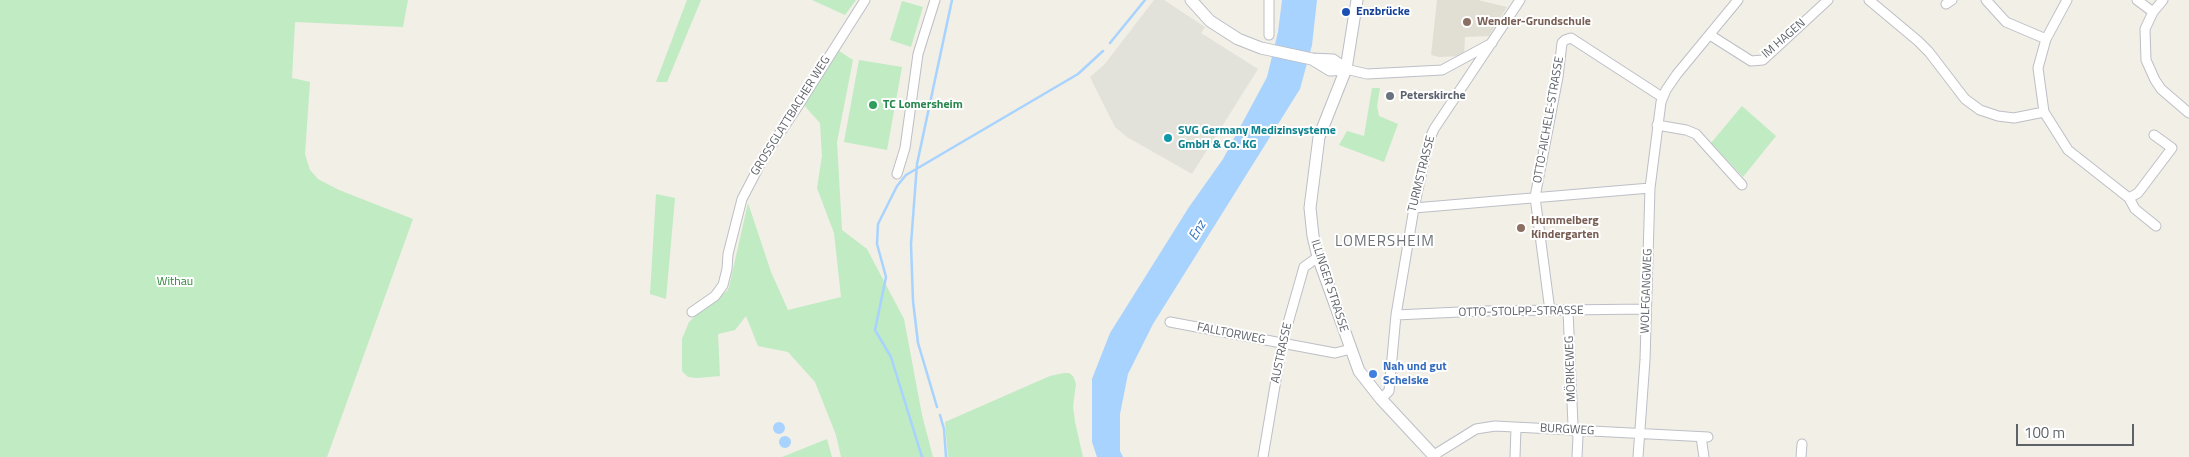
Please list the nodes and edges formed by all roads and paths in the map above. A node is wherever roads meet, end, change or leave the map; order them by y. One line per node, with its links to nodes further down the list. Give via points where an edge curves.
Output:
1 (865, 0): 36 (street, GROSSGLATTBACHER WEG, via 765,154 742,199 723,285 715,296)
2 (935, 0): 25 (street, via 918,54 905,148)
3 (1191, 0): 19 (street, via 1224,31 1261,48 1319,61 1333,60)
4 (1269, 0): 15 (street)
5 (1357, 0): 19 (street, ILLINGER STRASSE)
6 (1520, 0): 18 (street, TURMSTRASSE)
7 (1738, 0): 16 (street, WOLFGANGWEG)
8 (1828, 0): 16 (street, IM HAGEN, via 1763,60 1751,61)
9 (1869, 0): 21 (street, via 1918,41 1964,100 1998,116 2014,118)
10 (1986, 0): 17 (street, via 2006,22)
11 (2067, 0): 17 (street)
12 (2137, 0): 14 (street)
13 (2163, 0): 14 (street)
14 (2153, 12): 22 (street, via 2145,29 2144,49 2149,70 2168,97)
15 (1269, 35)
16 (1710, 35): 20 (street, WOLFGANGWEG)
17 (2046, 39): 21 (street, via 2038,68)
18 (1492, 43): 19 (street, via 1442,70 1357,73); 30 (street, TURMSTRASSE, via 1434,129)
19 (1346, 69): 32 (street, ILLINGER STRASSE, via 1319,137 1310,208)
20 (1662, 96): 23 (street, WOLFGANGWEG); 28 (street, OTTO-AICHELE-STRASSE, via 1571,38 1565,40)
21 (2044, 112): 29 (street, via 2068,150)
22 (2189, 113)
23 (1657, 125): 26 (street, via 1696,134); 27 (street, WOLFGANGWEG)
24 (2154, 135): 29 (street, via 2172,148 2138,193)
25 (897, 174)
26 (1742, 185)
27 (1650, 188): 28 (street); 33 (street, WOLFGANGWEG)
28 (1535, 196): 30 (street); 34 (street)
29 (2129, 198): 31 (street, via 2135,209)
30 (1414, 208): 37 (street, TURMSTRASSE)
31 (2156, 226)
32 (1318, 257): 39 (street, AUSTRASSE, via 1304,268); 40 (street, ILLINGER STRASSE)
33 (1646, 309): 35 (street, OTTO-STOLPP-STRASSE); 44 (street, WOLFGANGWEG)
34 (1550, 311): 35 (street, OTTO-STOLPP-STRASSE); 37 (street, OTTO-STOLPP-STRASSE)
35 (1568, 311): 43 (street, MÖRIKEWEG)
36 (692, 312)
37 (1396, 315): 41 (street, TURMSTRASSE, via 1389,391)
38 (1170, 322): 39 (street, FALLTORWEG)
39 (1282, 344): 40 (street, FALLTORWEG, via 1335,354); 47 (street, AUSTRASSE)
40 (1351, 350): 41 (street, ILLINGER STRASSE, via 1359,371)
41 (1381, 399): 46 (street, ILLINGER STRASSE)
42 (1516, 428): 43 (street, BURGWEG); 46 (street, BURGWEG, via 1495,426 1476,429); 48 (street)
43 (1575, 430): 44 (street, BURGWEG); 49 (street, MÖRIKEWEG, via 1578,436)
44 (1640, 434): 50 (street, WOLFGANGWEG); 51 (street, BURGWEG, via 1705,437)
45 (1802, 444): 52 (street)
46 (1435, 456)
47 (1263, 457)
48 (1515, 457)
49 (1577, 457)
50 (1638, 457)
51 (1704, 457)
52 (1801, 457)

